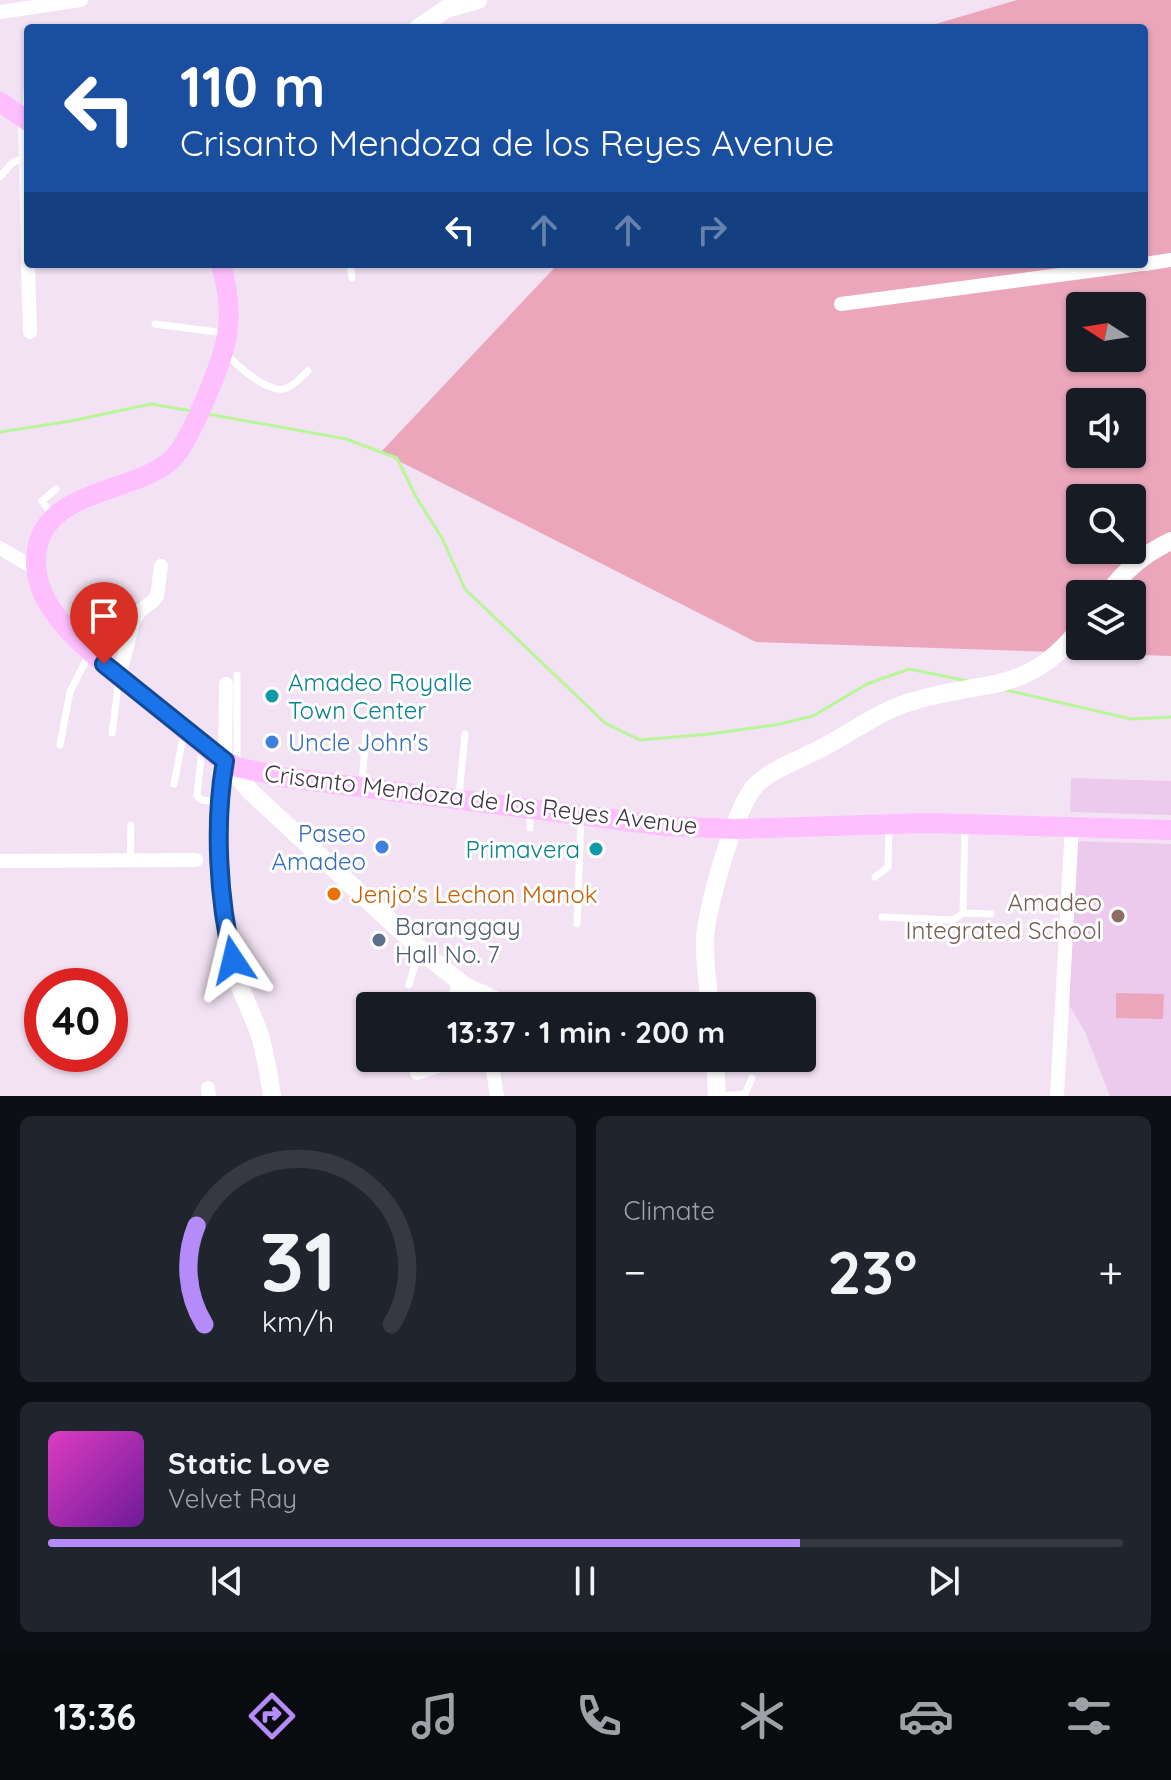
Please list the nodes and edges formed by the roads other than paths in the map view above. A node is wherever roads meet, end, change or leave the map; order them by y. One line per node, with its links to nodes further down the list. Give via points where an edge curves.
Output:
1 (81, 0): 3 (street)
2 (478, 0): 4 (street, via 446,9)
3 (0, 12)
4 (424, 24)
5 (0, 102): 6 (main road)
6 (24, 119)
7 (24, 157): 8 (lane)
8 (0, 177)
9 (1171, 260): 10 (street)
10 (1148, 263)
11 (28, 268): 18 (street)
12 (222, 268): 19 (main road)
13 (351, 268): 15 (lane)
14 (1113, 268): 16 (street)
15 (352, 278)
16 (841, 304)
17 (155, 324): 19 (lane)
18 (30, 332)
19 (225, 341): 20 (lane, via 240,369 278,389 291,387); 22 (main road, via 181,451 158,470)
20 (308, 371)
21 (56, 489): 22 (lane, via 42,501)
22 (54, 517): 26 (main road, via 39,540)
23 (1171, 541): 27 (street, via 1148,552)
24 (0, 548): 26 (street)
25 (161, 566): 30 (street, via 157,596 133,623)
26 (36, 569): 29 (main road, Crisanto Mendoza de los Reyes Avenue, via 53,612)
27 (1118, 580)
28 (1066, 646): 48 (street, via 1033,672 1006,682 908,702 885,712 758,782)
29 (90, 652): 30 (main road, Crisanto Mendoza de los Reyes Avenue); 36 (lane, via 70,692)
30 (119, 676): 32 (main road, Crisanto Mendoza de los Reyes Avenue); 33 (lane)
31 (231, 680): 38 (street)
32 (184, 729): 37 (main road, Crisanto Mendoza de los Reyes Avenue); 39 (lane)
33 (112, 733)
34 (366, 733): 40 (lane)
35 (465, 734): 41 (lane)
36 (60, 745)
37 (203, 745): 38 (main road, Crisanto Mendoza de los Reyes Avenue); 42 (lane, via 197,796)
38 (231, 764): 40 (main road, Crisanto Mendoza de los Reyes Avenue, via 281,777); 42 (street); 58 (street, via 251,792)
39 (174, 784)
40 (362, 787): 41 (main road, Crisanto Mendoza de los Reyes Avenue)
41 (458, 798): 43 (main road, Crisanto Mendoza de los Reyes Avenue, via 530,818)
42 (220, 802): 69 (street, via 218,860 229,945 260,1038)
43 (581, 815): 48 (main road, Crisanto Mendoza de los Reyes Avenue); 57 (lane)
44 (889, 823): 45 (main road, Crisanto Mendoza de los Reyes Avenue); 48 (main road, Crisanto Mendoza de los Reyes Avenue); 53 (lane, via 888,867)
45 (965, 824): 47 (main road, Crisanto Mendoza de los Reyes Avenue); 54 (lane)
46 (131, 825): 52 (lane)
47 (1072, 826): 49 (main road, Crisanto Mendoza de los Reyes Avenue); 72 (street)
48 (735, 829): 63 (street, via 708,908)
49 (1171, 830)
50 (196, 860): 52 (street)
51 (0, 861): 52 (street)
52 (130, 861)
53 (875, 877)
54 (963, 913): 55 (lane); 56 (lane, via 953,920)
55 (991, 914)
56 (882, 917)
57 (577, 924)
58 (420, 949): 59 (street); 60 (lane)
59 (459, 981): 61 (street); 62 (street)
60 (409, 985)
61 (457, 992)
62 (472, 992)
63 (709, 992)
64 (420, 1072): 67 (street)
65 (493, 1072): 70 (street)
66 (715, 1072): 71 (street)
67 (417, 1073)
68 (752, 1078): 71 (lane, via 745,1094)
69 (272, 1096)
70 (497, 1096)
71 (717, 1096)
72 (1057, 1096)

